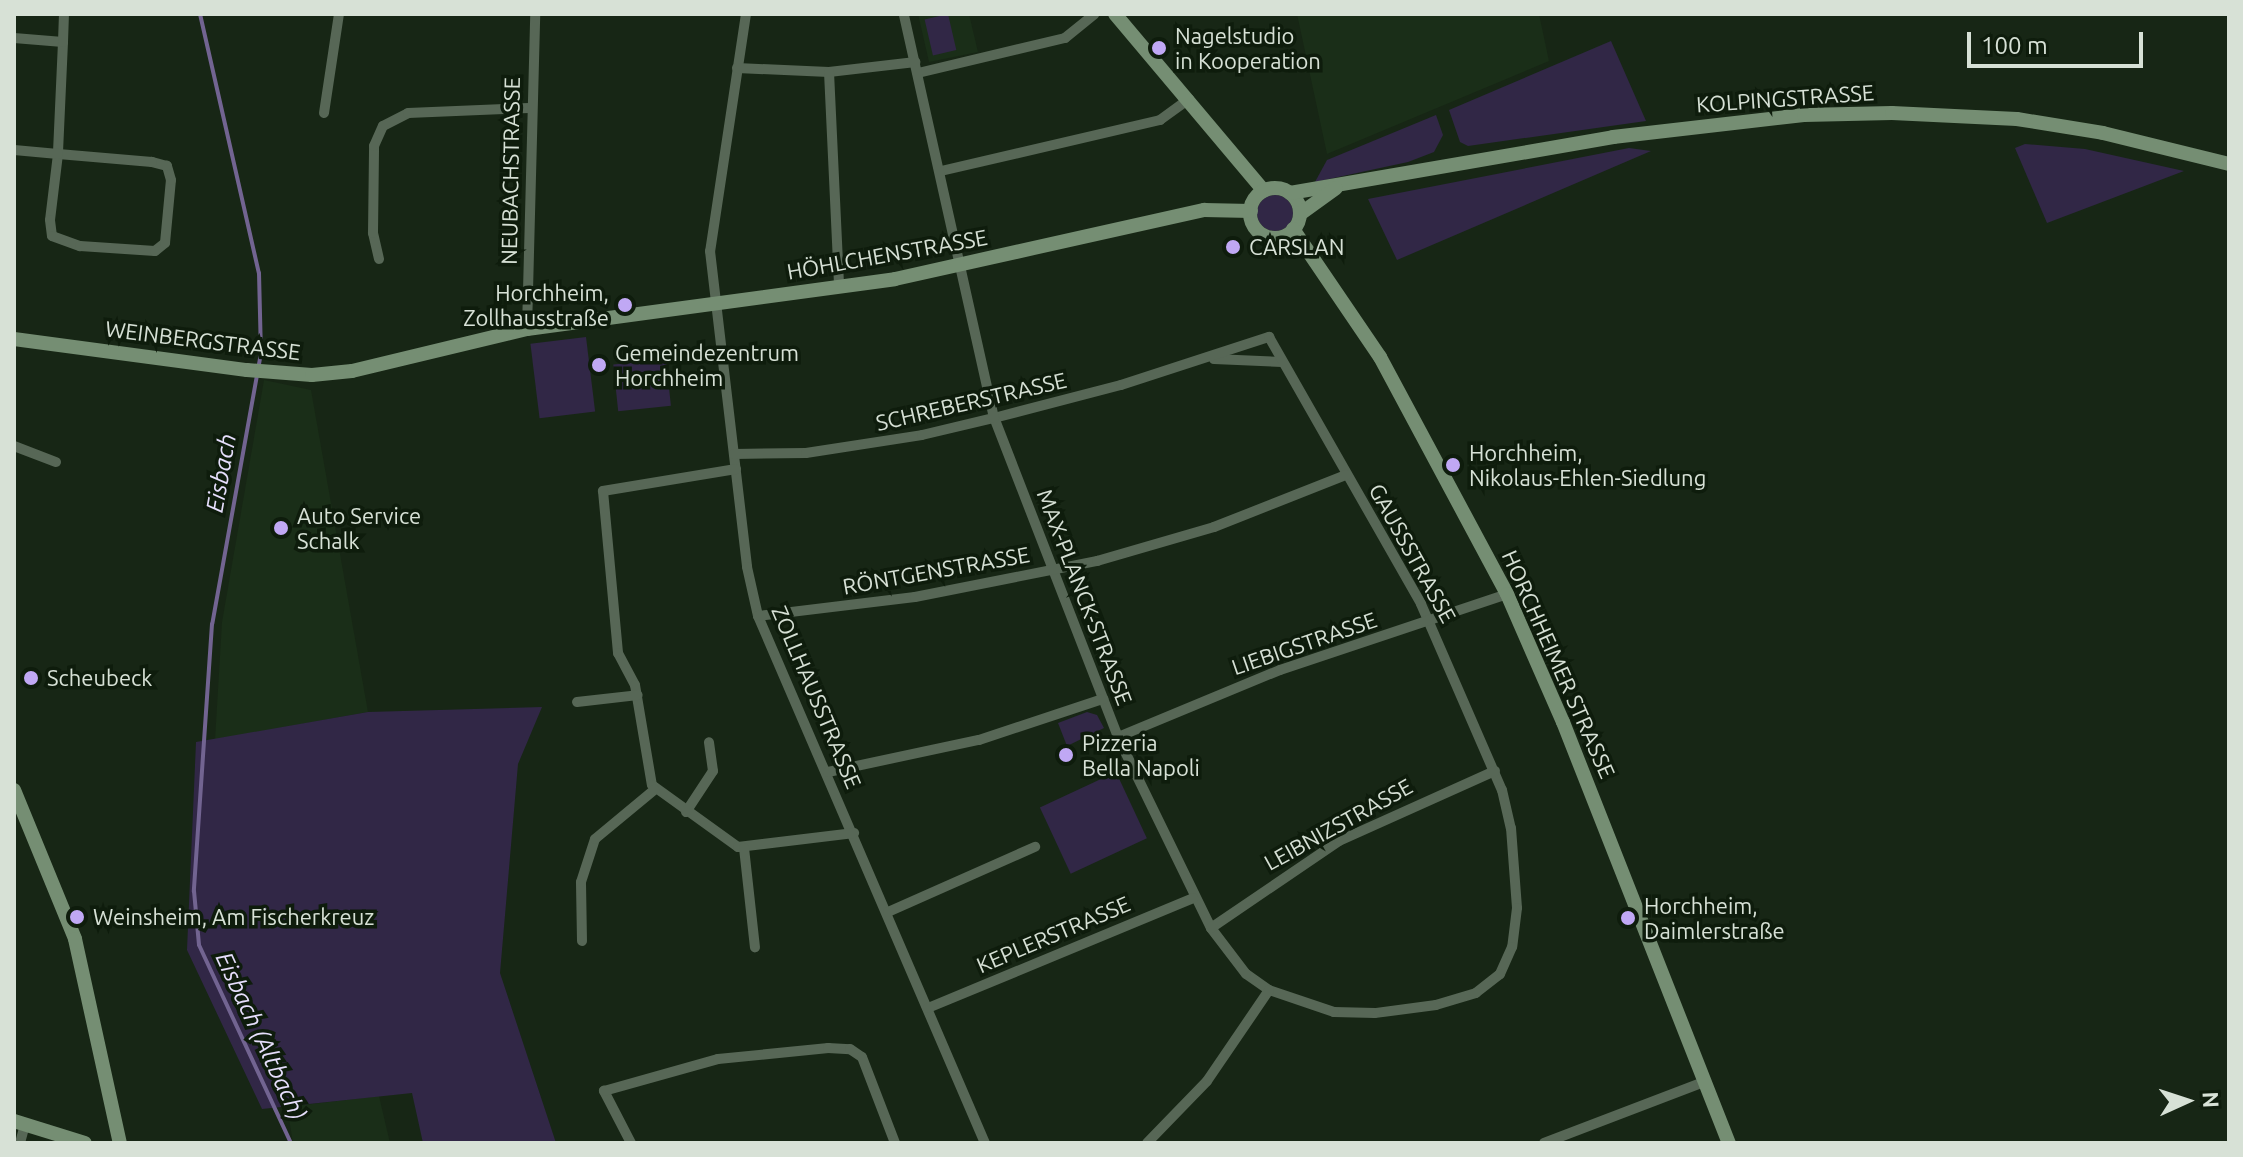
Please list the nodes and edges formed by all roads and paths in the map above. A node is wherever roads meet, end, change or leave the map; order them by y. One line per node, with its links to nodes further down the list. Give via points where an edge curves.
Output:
1 (64, 14): 9 (street)
2 (339, 14): 15 (street)
3 (535, 14): 14 (street, NEUBACHSTRASSE)
4 (746, 14): 10 (street, ZOLLHAUSSTRASSE)
5 (904, 14): 11 (street, MAX-PLANCK-STRASSE)
6 (1095, 14): 11 (street, via 1065,38)
7 (1115, 14): 13 (main road)
8 (14, 38): 9 (street)
9 (63, 42): 17 (street)
10 (737, 68): 12 (street); 29 (street, ZOLLHAUSSTRASSE, via 710,251)
11 (916, 68): 12 (street); 19 (street, MAX-PLANCK-STRASSE)
12 (829, 72): 28 (street)
13 (1189, 99): 19 (street, via 1160,120); 21 (main road)
14 (529, 108): 26 (street, via 408,113 383,126 374,146 373,233); 30 (street, NEUBACHSTRASSE)
15 (324, 113)
16 (14, 150): 17 (street)
17 (58, 154): 17 (street, via 167,166 167,234 160,249 80,246 52,236)
18 (2229, 164): 20 (main road, KOLPINGSTRASSE, via 2064,125 1892,113 1743,120)
19 (941, 171): 27 (street, MAX-PLANCK-STRASSE)
20 (1344, 185): 22 (main road, KOLPINGSTRASSE); 24 (main road, KOLPINGSTRASSE)
21 (1264, 191): 22 (main road); 23 (main road)
22 (1290, 193): 24 (main road)
23 (1251, 211): 25 (main road, via 1252,223 1264,235 1281,237); 27 (main road, HÖHLCHENSTRASSE, via 1204,210)
24 (1300, 214): 25 (main road)
25 (1293, 229): 41 (main road, HORCHHEIMER STRASSE, via 1380,357)
26 (379, 259)
27 (962, 265): 28 (main road, HÖHLCHENSTRASSE); 34 (street, MAX-PLANCK-STRASSE)
28 (839, 288): 29 (main road, HÖHLCHENSTRASSE)
29 (713, 302): 30 (main road, HÖHLCHENSTRASSE); 36 (street, ZOLLHAUSSTRASSE)
30 (527, 329): 31 (main road, WEINBERGSTRASSE, via 352,371 247,370)
31 (14, 339)
32 (1212, 359): 33 (street, SCHREBERSTRASSE); 33 (street, SCHREBERSTRASSE, via 1269,337); 34 (street, SCHREBERSTRASSE)
33 (1282, 362): 39 (street, GAUSSSTRASSE)
34 (994, 418): 36 (street, SCHREBERSTRASSE, via 838,449); 40 (street, MAX-PLANCK-STRASSE)
35 (14, 446): 37 (street)
36 (734, 454): 38 (street, ZOLLHAUSSTRASSE)
37 (56, 462)
38 (736, 469): 42 (street, ZOLLHAUSSTRASSE); 44 (street, via 603,491 618,653)
39 (1346, 475): 40 (street, RÖNTGENSTRASSE, via 1202,531); 43 (street, GAUSSSTRASSE)
40 (1052, 569): 42 (street, RÖNTGENSTRASSE, via 915,597); 45 (street, MAX-PLANCK-STRASSE)
41 (1507, 594): 43 (street, LIEBIGSTRASSE); 64 (main road, HORCHHEIMER STRASSE, via 1563,722)
42 (758, 616): 50 (street, ZOLLHAUSSTRASSE)
43 (1430, 622): 47 (street, LIEBIGSTRASSE, via 1280,670); 49 (street, GAUSSSTRASSE)
44 (638, 695): 46 (street); 52 (street)
45 (1103, 699): 47 (street, MAX-PLANCK-STRASSE); 50 (street, via 979,740)
46 (577, 702)
47 (1118, 737): 57 (street, MAX-PLANCK-STRASSE)
48 (709, 742): 53 (street, via 713,771)
49 (1495, 771): 59 (street, LEIBNIZSTRASSE, via 1339,841); 62 (street, GAUSSSTRASSE, via 1511,828 1517,908 1512,947 1491,985 1436,1005 1375,1013 1312,1007)
50 (828, 772): 54 (street, ZOLLHAUSSTRASSE)
51 (14, 790): 68 (main road, via 75,939)
52 (654, 790): 53 (street); 60 (street, via 595,839 581,882)
53 (686, 812): 56 (street)
54 (854, 833): 56 (street); 58 (street, ZOLLHAUSSTRASSE)
55 (1035, 847): 58 (street)
56 (744, 848): 61 (street)
57 (1193, 898): 59 (street, MAX-PLANCK-STRASSE); 63 (street, KEPLERSTRASSE)
58 (888, 912): 63 (street, ZOLLHAUSSTRASSE)
59 (1211, 928): 62 (street, MAX-PLANCK-STRASSE, via 1246,974)
60 (582, 941)
61 (755, 947)
62 (1269, 990): 72 (street, via 1207,1081)
63 (928, 1008): 71 (street, ZOLLHAUSSTRASSE)
64 (1704, 1082): 73 (street); 74 (main road, HORCHHEIMER STRASSE)
65 (20, 1123): 66 (street); 67 (main road)
66 (20, 1143)
67 (85, 1143)
68 (120, 1143)
69 (631, 1143): 70 (street, via 604,1091 718,1059 850,1049 870,1072)
70 (895, 1143)
71 (985, 1143)
72 (1147, 1143)
73 (1544, 1143)
74 (1729, 1143)

